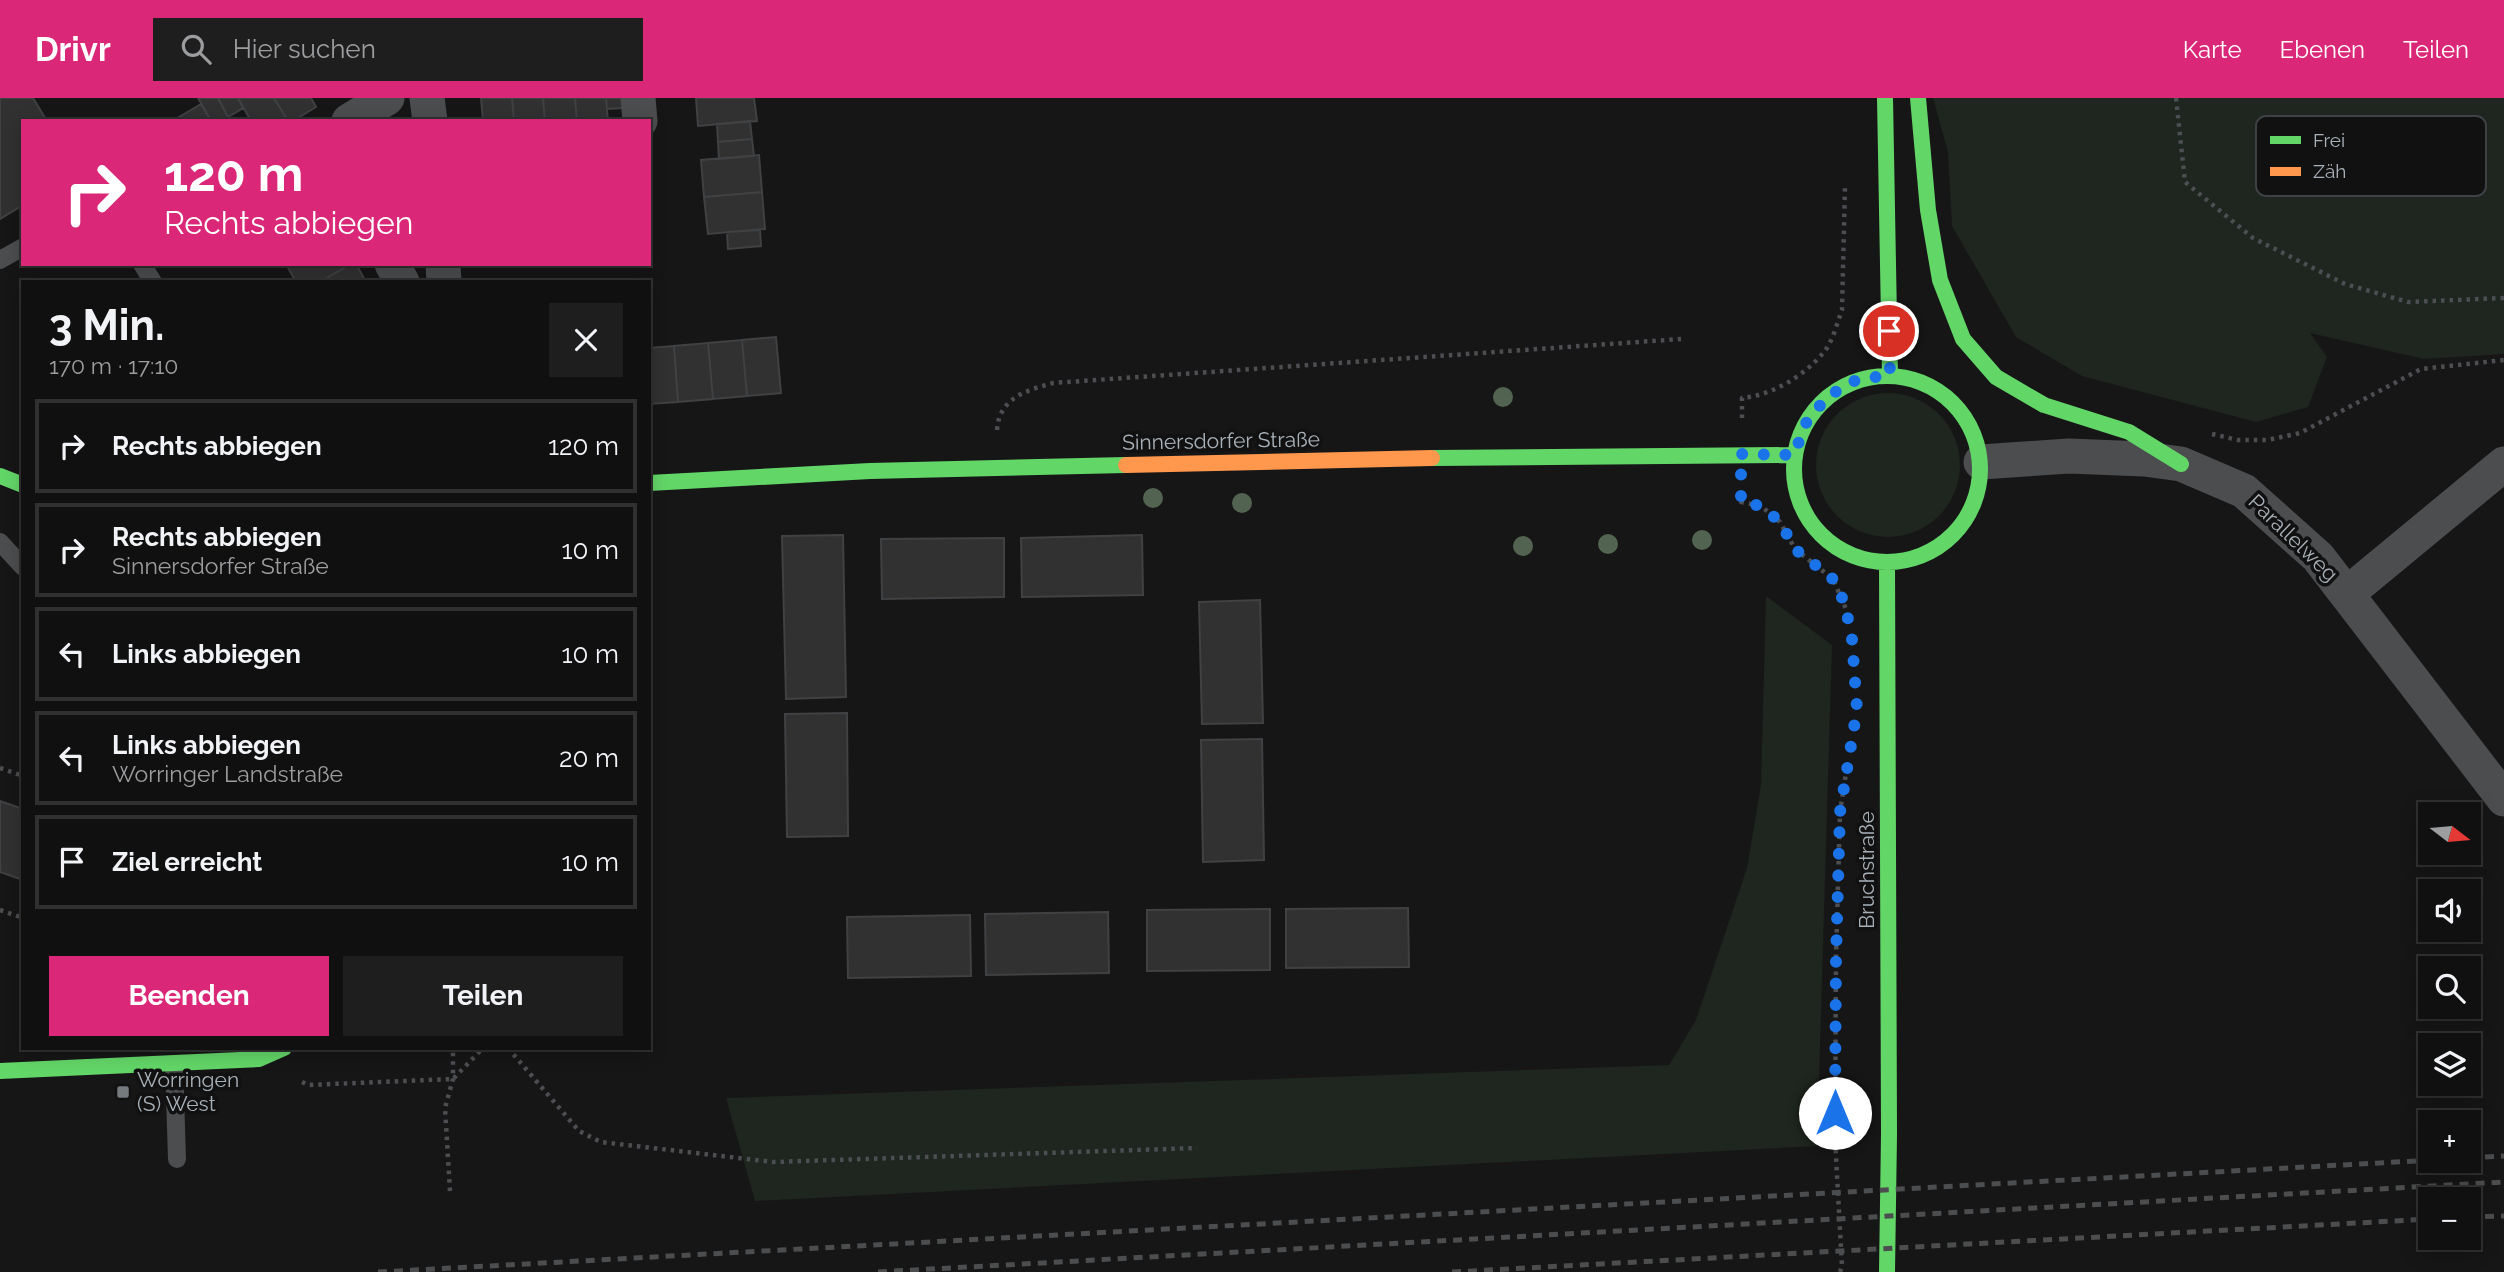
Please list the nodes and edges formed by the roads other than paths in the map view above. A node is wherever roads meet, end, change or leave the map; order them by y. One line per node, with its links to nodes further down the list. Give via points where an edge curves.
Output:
1 (387, 98): 6 (street)
2 (428, 98): 7 (street)
3 (638, 98): 8 (street)
4 (1885, 98): 11 (main road)
5 (1918, 98): 14 (main road, via 1928,210 1940,280 1963,339 1996,377 2035,400 2129,432)
6 (352, 119)
7 (430, 119)
8 (640, 119)
9 (21, 248): 10 (lane)
10 (0, 260)
11 (1890, 375): 12 (main road, via 1856,380 1827,397 1806,423); 13 (main road, via 1923,382 1952,401 1973,428)
12 (1794, 455): 17 (main road, Sinnersdorfer Straße, via 1447,457 870,471); 20 (main road, via 1795,487 1807,517 1827,542 1856,558)
13 (1981, 462): 14 (street, Parallelweg, via 2103,456); 20 (main road, via 1978,493 1966,521 1945,544 1917,558)
14 (2181, 464): 22 (street, Parallelweg, via 2244,491 2318,557)
15 (2504, 464): 22 (street)
16 (0, 476): 18 (main road)
17 (651, 483)
18 (21, 484)
19 (0, 542): 21 (lane)
20 (1887, 563): 28 (main road, Bruchstraße)
21 (21, 565)
22 (2348, 593): 23 (street, Parallelweg)
23 (2504, 799)
24 (279, 1050): 25 (main road, via 258,1059)
25 (174, 1064): 26 (main road); 27 (lane)
26 (0, 1071)
27 (177, 1158)
28 (1888, 1240): 29 (main road); 30 (main road)
29 (1874, 1272)
30 (1887, 1272)

